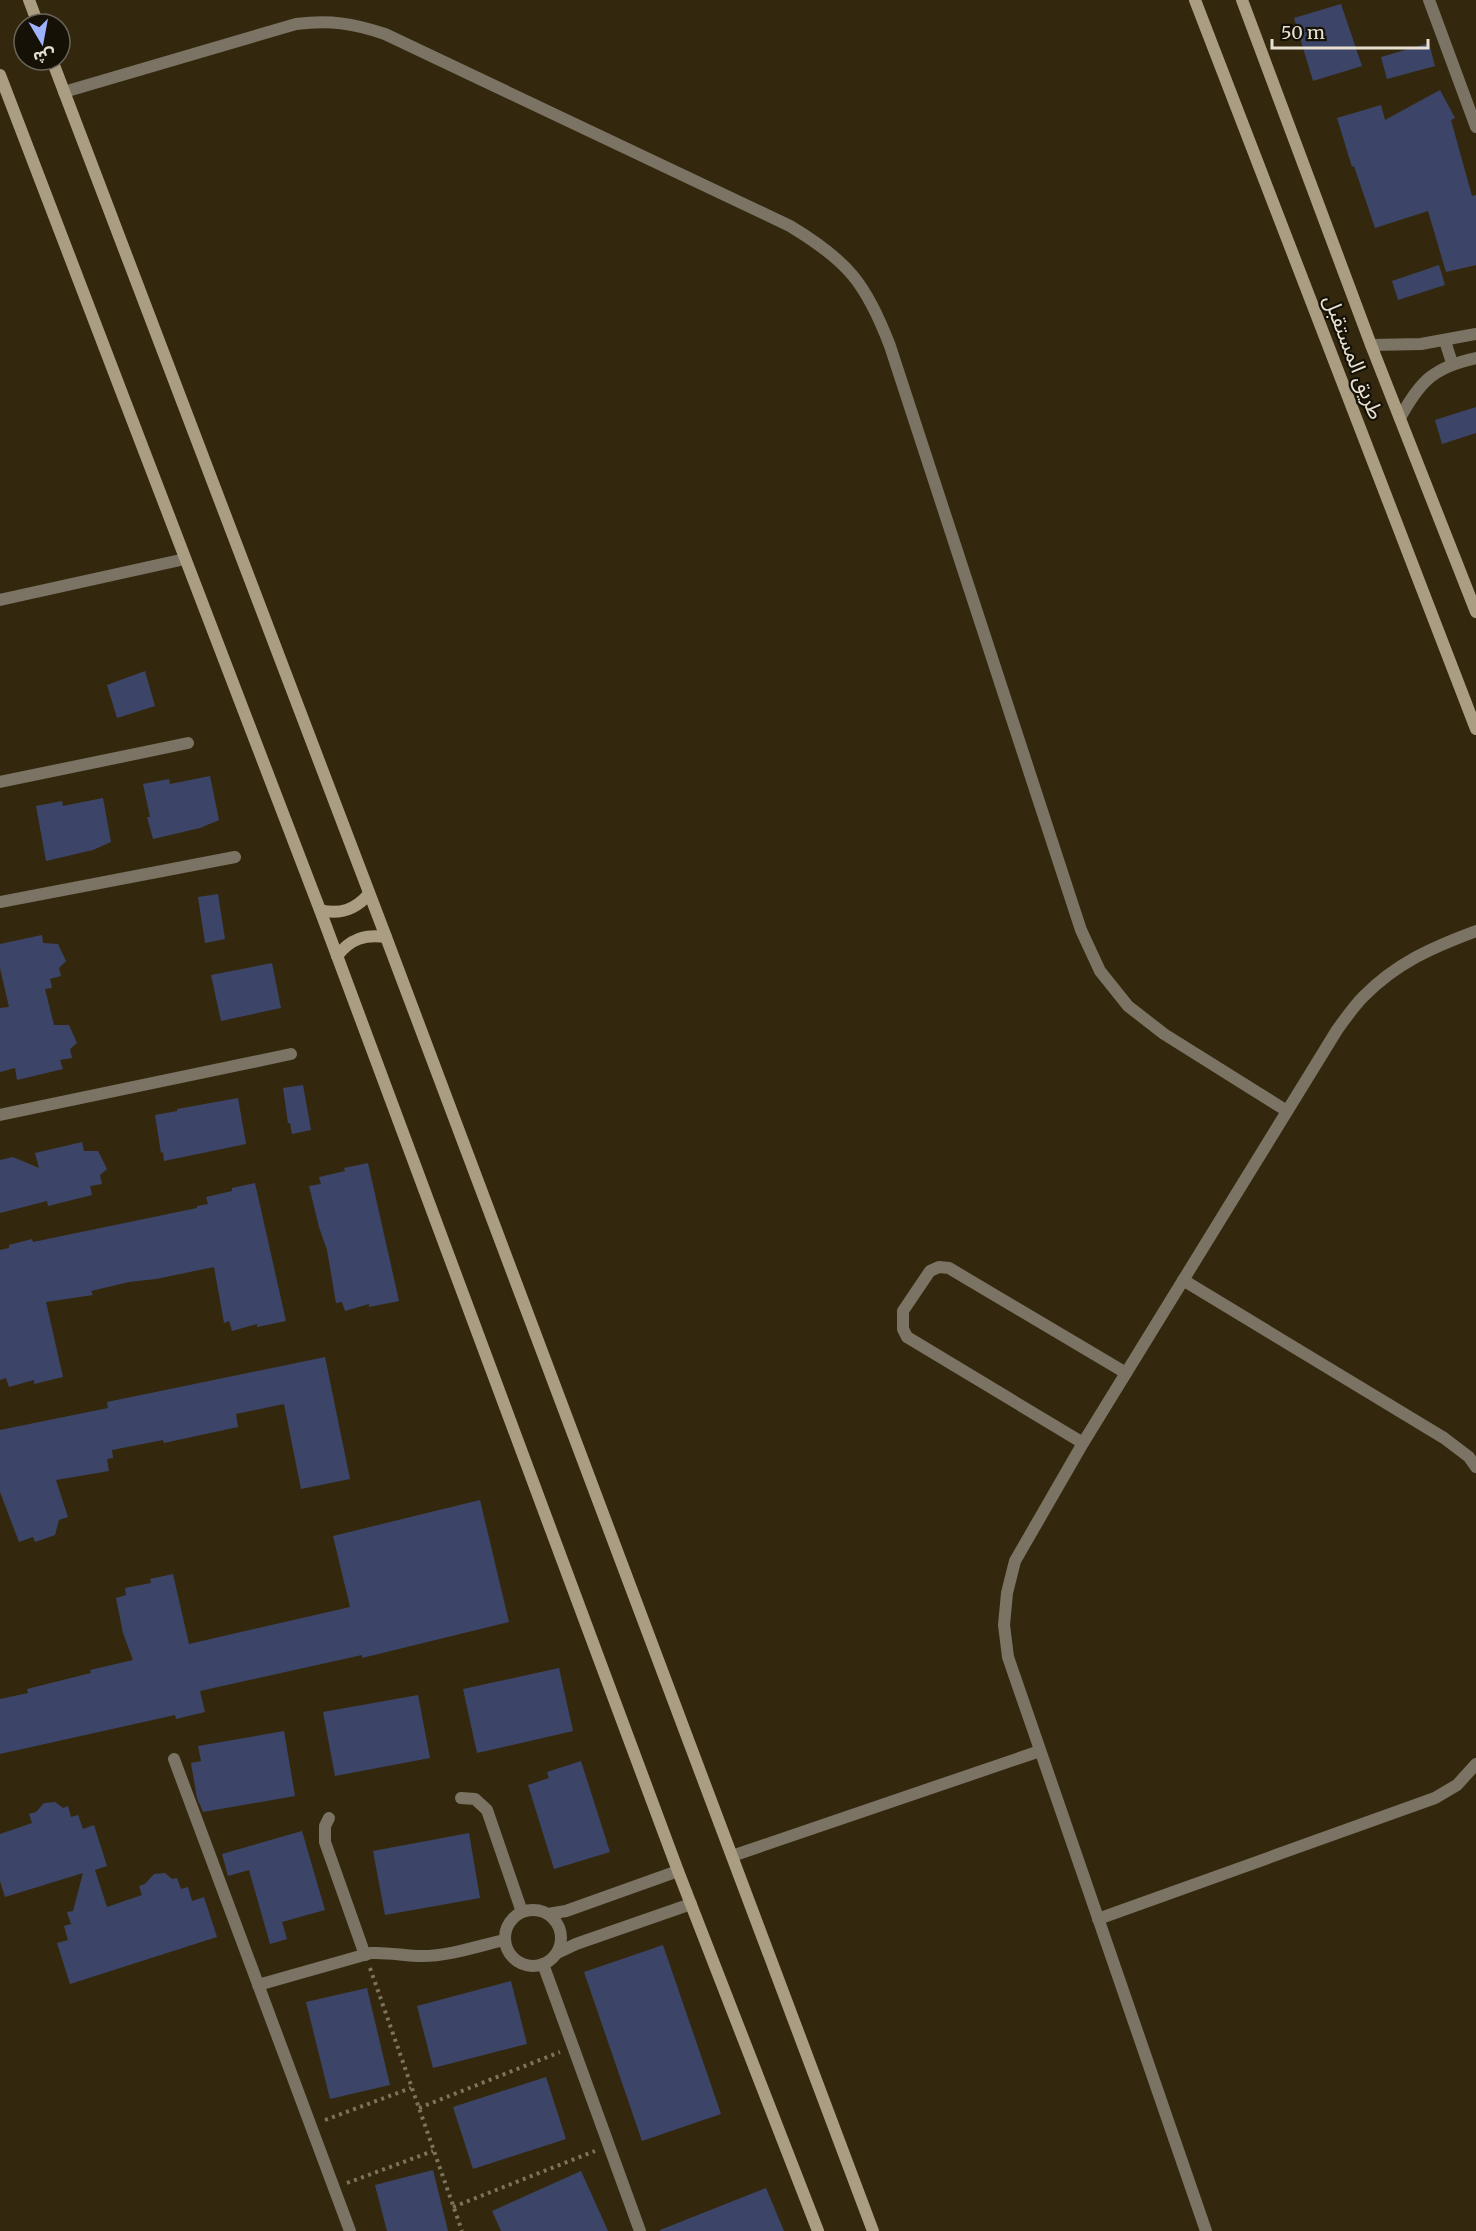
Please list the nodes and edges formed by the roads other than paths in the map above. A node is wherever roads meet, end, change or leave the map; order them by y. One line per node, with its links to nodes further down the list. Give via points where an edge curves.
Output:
1 (1195, 0): 17 (street, طريق المستقبل)
2 (1242, 0): 10 (street, طريق المستقبل)
3 (1429, 0): 7 (street)
4 (56, 72): 6 (street)
5 (0, 75): 14 (street)
6 (64, 92): 21 (street); 28 (street, via 296,24 356,24 385,34 790,226 825,247 854,275 876,308 1081,930 1100,971 1128,1006 1164,1034)
7 (1476, 126)
8 (1476, 334): 9 (street)
9 (1445, 341): 10 (street); 12 (street)
10 (1371, 345): 13 (street, طريق المستقبل)
11 (1476, 358): 12 (street)
12 (1452, 363): 13 (street, via 1431,375 1413,393)
13 (1400, 418): 16 (street, طريق المستقبل)
14 (185, 559): 15 (street); 23 (street)
15 (0, 600)
16 (1476, 612)
17 (1476, 729)
18 (188, 743): 19 (street)
19 (0, 782)
20 (235, 857): 22 (street)
21 (369, 894): 23 (street, via 342,912); 25 (street)
22 (0, 902)
23 (320, 910): 26 (street)
24 (1476, 931): 28 (street, via 1431,948 1394,969 1363,997 1337,1030)
25 (386, 937): 26 (street, via 363,937 344,947); 39 (street)
26 (337, 956): 40 (street)
27 (291, 1054): 29 (street)
28 (1287, 1111): 30 (street)
29 (0, 1114)
30 (1183, 1280): 31 (street); 33 (street, via 1444,1438)
31 (1126, 1373): 32 (street); 32 (street, via 950,1268 930,1271 903,1311 907,1337)
32 (1083, 1443): 34 (street, via 1015,1562 1007,1593 1004,1625 1008,1657)
33 (1476, 1467)
34 (1040, 1751): 39 (street); 44 (street)
35 (174, 1759): 49 (street)
36 (1476, 1764): 44 (street, via 1456,1785 1435,1798)
37 (460, 1798): 42 (street, via 475,1799 487,1810)
38 (329, 1818): 47 (street, via 325,1842)
39 (732, 1856): 53 (street)
40 (678, 1871): 41 (street); 43 (street)
41 (691, 1904): 46 (street); 52 (street)
42 (522, 1912): 43 (street); 45 (street, via 508,1923)
43 (548, 1914): 46 (street, via 561,1936)
44 (1098, 1919): 54 (street)
45 (504, 1940): 47 (street, via 438,1955); 48 (street, via 517,1962)
46 (557, 1953): 48 (street)
47 (365, 1955): 49 (street)
48 (543, 1965): 51 (street)
49 (258, 1985): 50 (street)
50 (350, 2231)
51 (640, 2231)
52 (818, 2231)
53 (873, 2231)
54 (1206, 2231)

